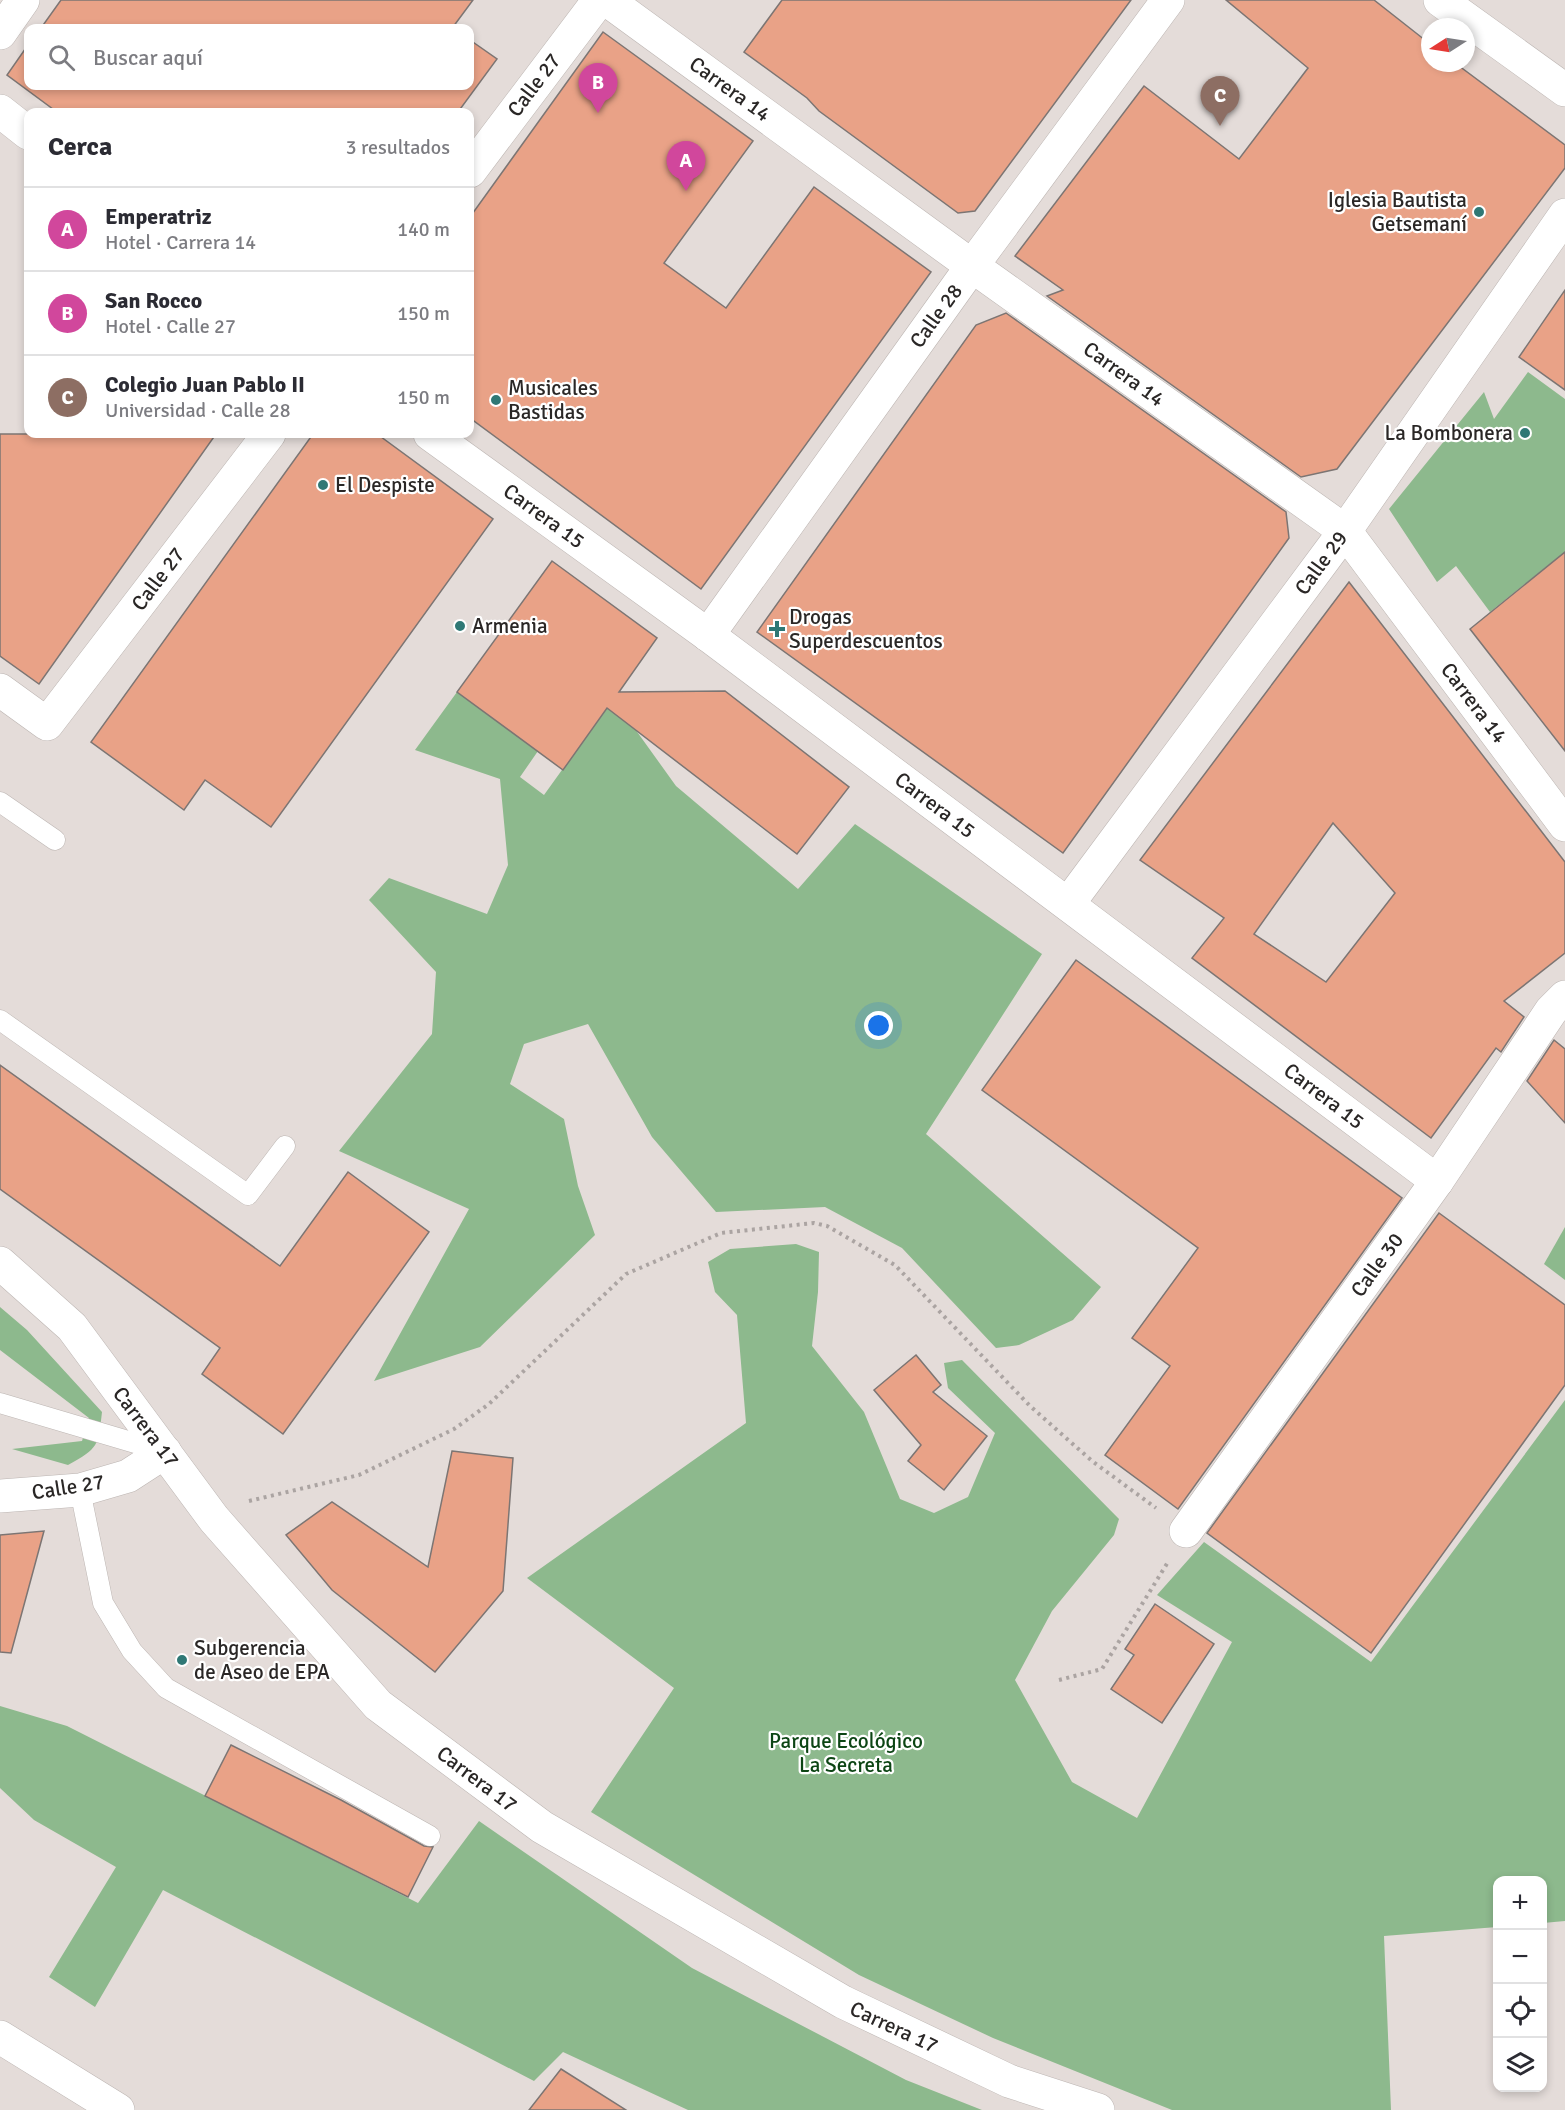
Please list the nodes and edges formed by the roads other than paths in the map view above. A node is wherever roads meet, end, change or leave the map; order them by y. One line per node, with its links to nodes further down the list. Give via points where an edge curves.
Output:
1 (23, 0): 6 (street)
2 (599, 0): 10 (street, Calle 27)
3 (607, 0): 12 (street, Carrera 14)
4 (1168, 0): 12 (street, Calle 28)
5 (1440, 0): 7 (street)
6 (0, 33)
7 (1565, 90)
8 (0, 111): 9 (street)
9 (24, 130)
10 (474, 166)
11 (1565, 215): 15 (street, Calle 29)
12 (972, 266): 15 (street, Carrera 14); 16 (street, Calle 28)
13 (266, 438): 17 (street, Calle 27, via 47,724)
14 (436, 438): 16 (street, Carrera 15)
15 (1345, 531): 19 (street, Carrera 14); 21 (street, Calle 29)
16 (708, 635): 21 (street, Carrera 15)
17 (0, 690)
18 (0, 802): 20 (lane)
19 (1565, 825)
20 (55, 840)
21 (1068, 904): 25 (street, Carrera 15)
22 (1565, 997): 25 (street, Calle 30, via 1551,1011)
23 (0, 1020): 24 (lane, via 248,1195)
24 (285, 1146)
25 (1437, 1181): 31 (street, Calle 30)
26 (0, 1263): 28 (street, Carrera 17, via 72,1327)
27 (0, 1403): 28 (lane)
28 (165, 1452): 29 (street, Calle 27, via 128,1476); 35 (street, Carrera 17, via 214,1519 378,1705 542,1827 843,2002 1009,2081)
29 (80, 1490): 30 (street, Calle 27); 32 (lane, via 103,1603 132,1651 166,1688)
30 (0, 1496)
31 (1186, 1531)
32 (430, 1836)
33 (0, 2037): 34 (street)
34 (118, 2110)
35 (1098, 2110)

